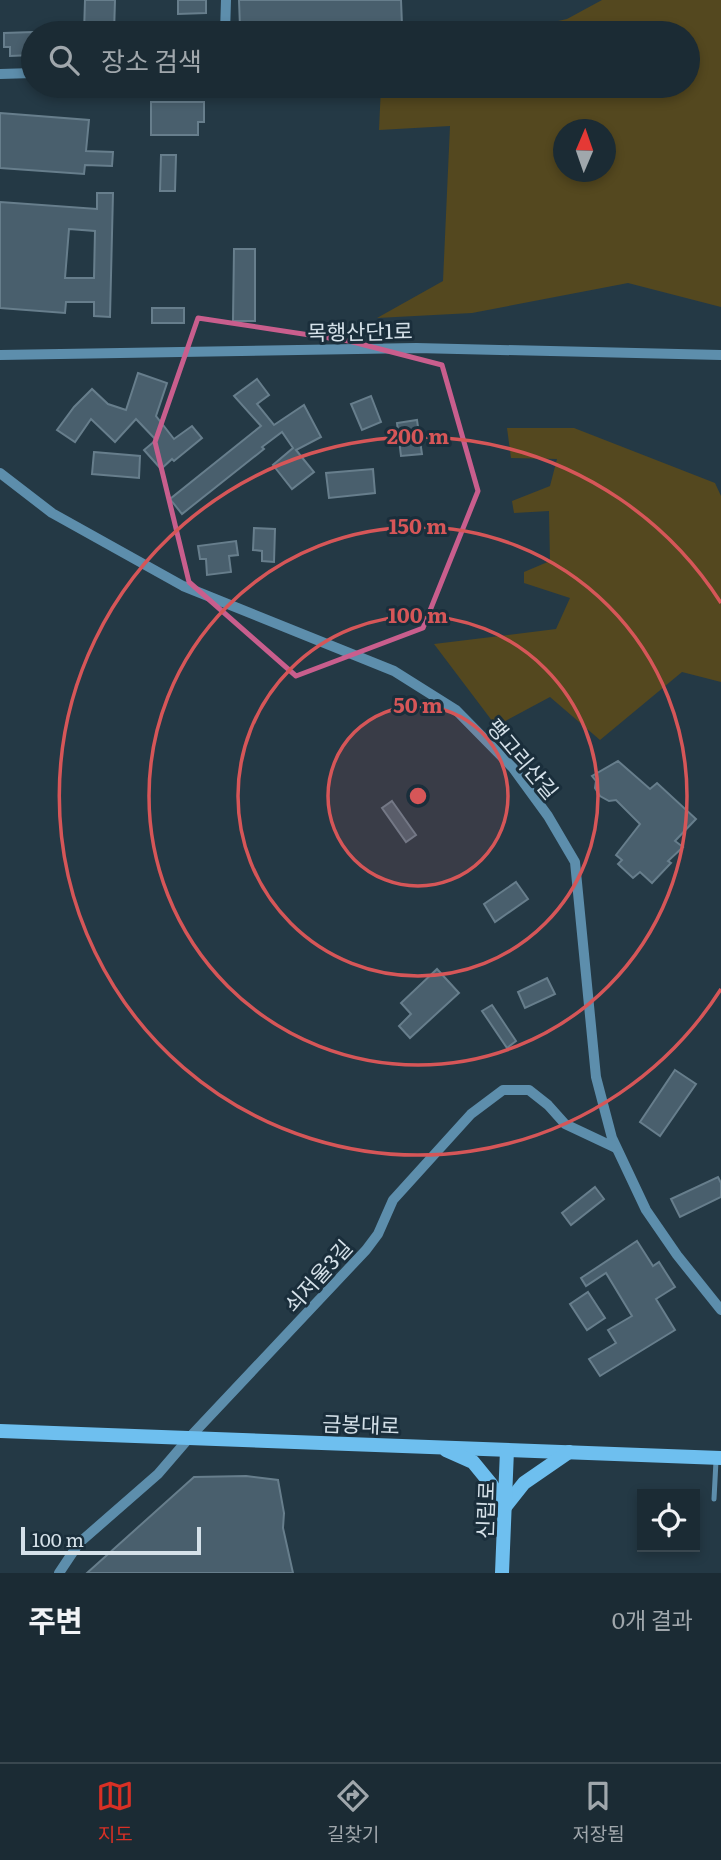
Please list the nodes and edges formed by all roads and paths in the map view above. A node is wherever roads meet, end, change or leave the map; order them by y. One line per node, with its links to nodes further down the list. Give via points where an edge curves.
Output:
1 (226, 0): 2 (street)
2 (225, 21)
3 (21, 73): 4 (street)
4 (0, 74)
5 (0, 355): 6 (street, 목행산단1로, via 416,348)
6 (721, 355)
7 (0, 472): 8 (street, 팽고리산길, via 52,513 183,586 394,671 456,710 513,768 575,862 596,1077)
8 (616, 1148): 9 (street, 팽고리산길, via 646,1210); 11 (street, 쇠저울3길, via 565,1124 529,1090 503,1090 471,1114 393,1200 366,1250)
9 (721, 1310)
10 (0, 1431): 11 (street, 금봉대로)
11 (189, 1438): 12 (street, 금봉대로); 18 (street, 쇠저울3길, via 159,1474 79,1543)
12 (440, 1447): 13 (street, 금봉대로); 17 (street, via 473,1462)
13 (507, 1450): 14 (street, 금봉대로); 17 (street, 신립로)
14 (569, 1452): 15 (street, 금봉대로); 17 (street, via 524,1483)
15 (718, 1458): 16 (lane)
16 (714, 1499)
17 (505, 1507): 19 (street, 신립로)
18 (59, 1573)
19 (502, 1573)

